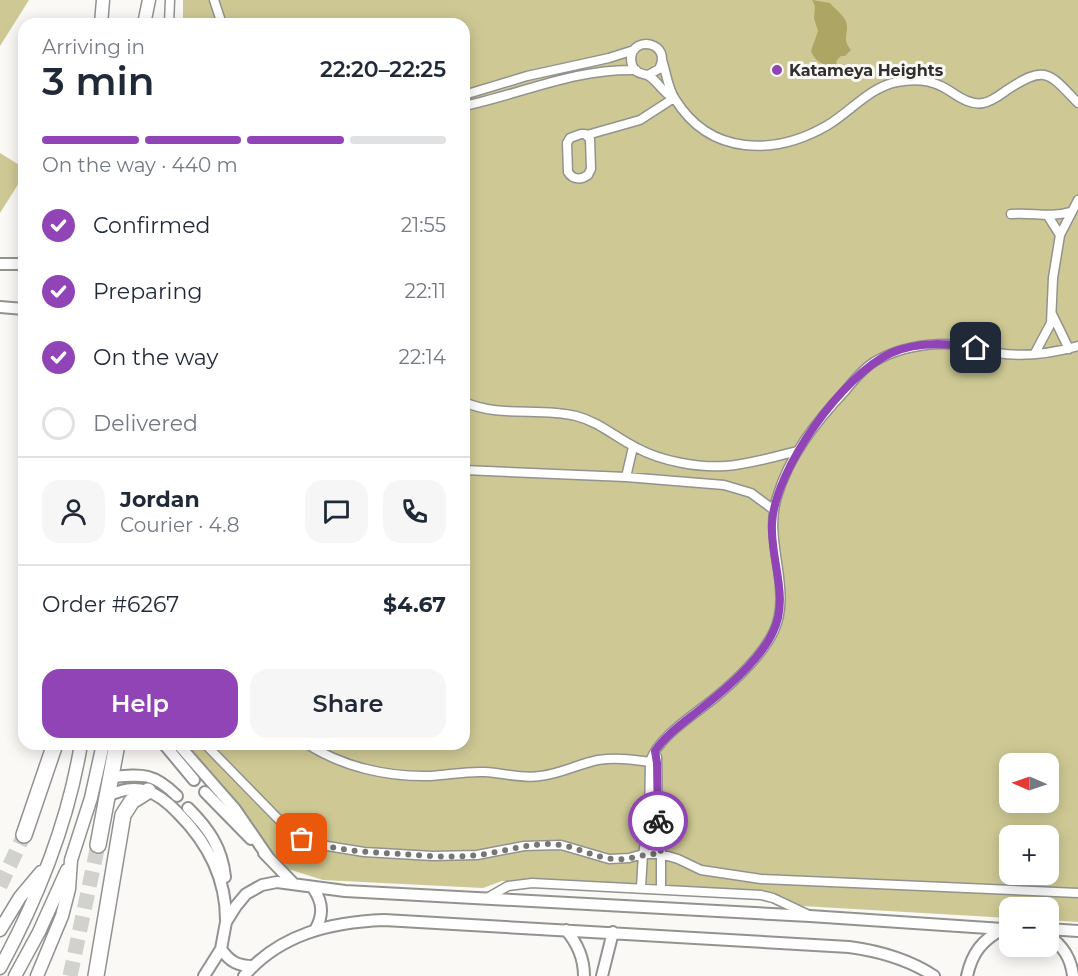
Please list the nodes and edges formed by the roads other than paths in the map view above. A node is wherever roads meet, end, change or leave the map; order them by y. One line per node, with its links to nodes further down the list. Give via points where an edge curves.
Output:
1 (101, 0): 5 (main road)
2 (149, 0): 6 (main road)
3 (170, 0): 7 (street)
4 (214, 0): 8 (street)
5 (102, 18)
6 (145, 18)
7 (169, 18)
8 (220, 18)
9 (634, 50): 10 (street, via 641,45 653,45); 11 (street, via 631,60); 13 (street)
10 (662, 60): 12 (street, via 659,69); 14 (street)
11 (636, 70): 12 (street); 15 (street, via 558,80)
12 (648, 75): 14 (street)
13 (470, 93)
14 (674, 98): 16 (street, via 688,117 710,135 745,147 776,144 809,134 830,124 873,92 907,80 941,85 968,101 983,103 1041,74 1052,77); 17 (street, via 634,123)
15 (470, 104)
16 (1078, 104)
17 (587, 135): 17 (street, via 591,169 585,177 576,178 567,169 567,141)
18 (1078, 200): 19 (street)
19 (1070, 212): 21 (street); 22 (street)
20 (1011, 214): 21 (street)
21 (1047, 216): 22 (street)
22 (1060, 235): 27 (street)
23 (0, 264): 24 (street)
24 (18, 264)
25 (0, 307): 26 (street)
26 (18, 308)
27 (1052, 314): 28 (street); 29 (street, via 1047,333)
28 (1074, 347): 29 (street)
29 (1035, 353): 32 (street, via 998,353 955,344 915,346 892,352 856,378)
30 (470, 404): 31 (street, via 493,410 578,417 603,426)
31 (633, 447): 32 (street, via 681,462 716,466); 34 (street)
32 (797, 451): 35 (street)
33 (470, 470): 34 (street)
34 (626, 477): 35 (street, via 735,487)
35 (774, 510): 44 (street, via 780,597 774,631 729,685 655,751)
36 (54, 750): 52 (highway)
37 (80, 750): 58 (main road, via 66,811)
38 (102, 750): 57 (main road)
39 (116, 750): 45 (highway)
40 (169, 750): 46 (street)
41 (182, 750): 56 (street, via 235,809)
42 (211, 750): 54 (street, via 284,826 315,844 423,856 477,855 547,844 609,859)
43 (319, 750): 44 (street, via 344,762 401,775 484,772 532,777 604,759)
44 (653, 762): 54 (street); 55 (street)
45 (112, 777): 49 (highway); 50 (street, via 150,776)
46 (194, 780)
47 (148, 791): 49 (street, via 131,789); 64 (street, via 164,798 200,836 216,865); 82 (highway, via 132,801 123,815)
48 (205, 792): 56 (street)
49 (108, 796): 53 (highway)
50 (177, 796)
51 (188, 808): 64 (street, via 204,824 219,849)
52 (24, 835)
53 (99, 845)
54 (643, 854): 55 (street); 60 (street)
55 (661, 854): 62 (street); 63 (street, via 701,870 761,879)
56 (268, 857): 59 (street)
57 (71, 860): 80 (main road); 81 (main road, via 62,916)
58 (48, 864): 69 (main road, via 20,897); 79 (main road)
59 (293, 883): 61 (street); 67 (street, via 262,885 246,894)
60 (641, 887): 62 (street); 65 (street, via 520,883)
61 (313, 888): 65 (street); 70 (street, via 322,909)
62 (661, 889): 66 (street, via 761,895)
63 (1078, 893)
64 (225, 896): 67 (street)
65 (487, 898): 66 (street)
66 (810, 916): 68 (street)
67 (226, 922): 77 (street)
68 (999, 929)
69 (0, 930)
70 (315, 930): 71 (street, via 384,920); 78 (street, via 288,940)
71 (566, 930): 74 (street); 85 (street, via 579,947)
72 (1059, 930): 73 (street)
73 (1078, 931)
74 (613, 932): 86 (street); 87 (street, via 870,950 910,963)
75 (999, 932): 88 (street, via 978,948)
76 (1059, 943): 89 (street, via 1067,953)
77 (221, 949): 78 (street, via 234,963); 83 (street)
78 (253, 966): 84 (street)
79 (0, 968)
80 (15, 976)
81 (37, 976)
82 (96, 976)
83 (204, 976)
84 (244, 976)
85 (584, 976)
86 (602, 976)
87 (934, 976)
88 (968, 976)
89 (1073, 976)

